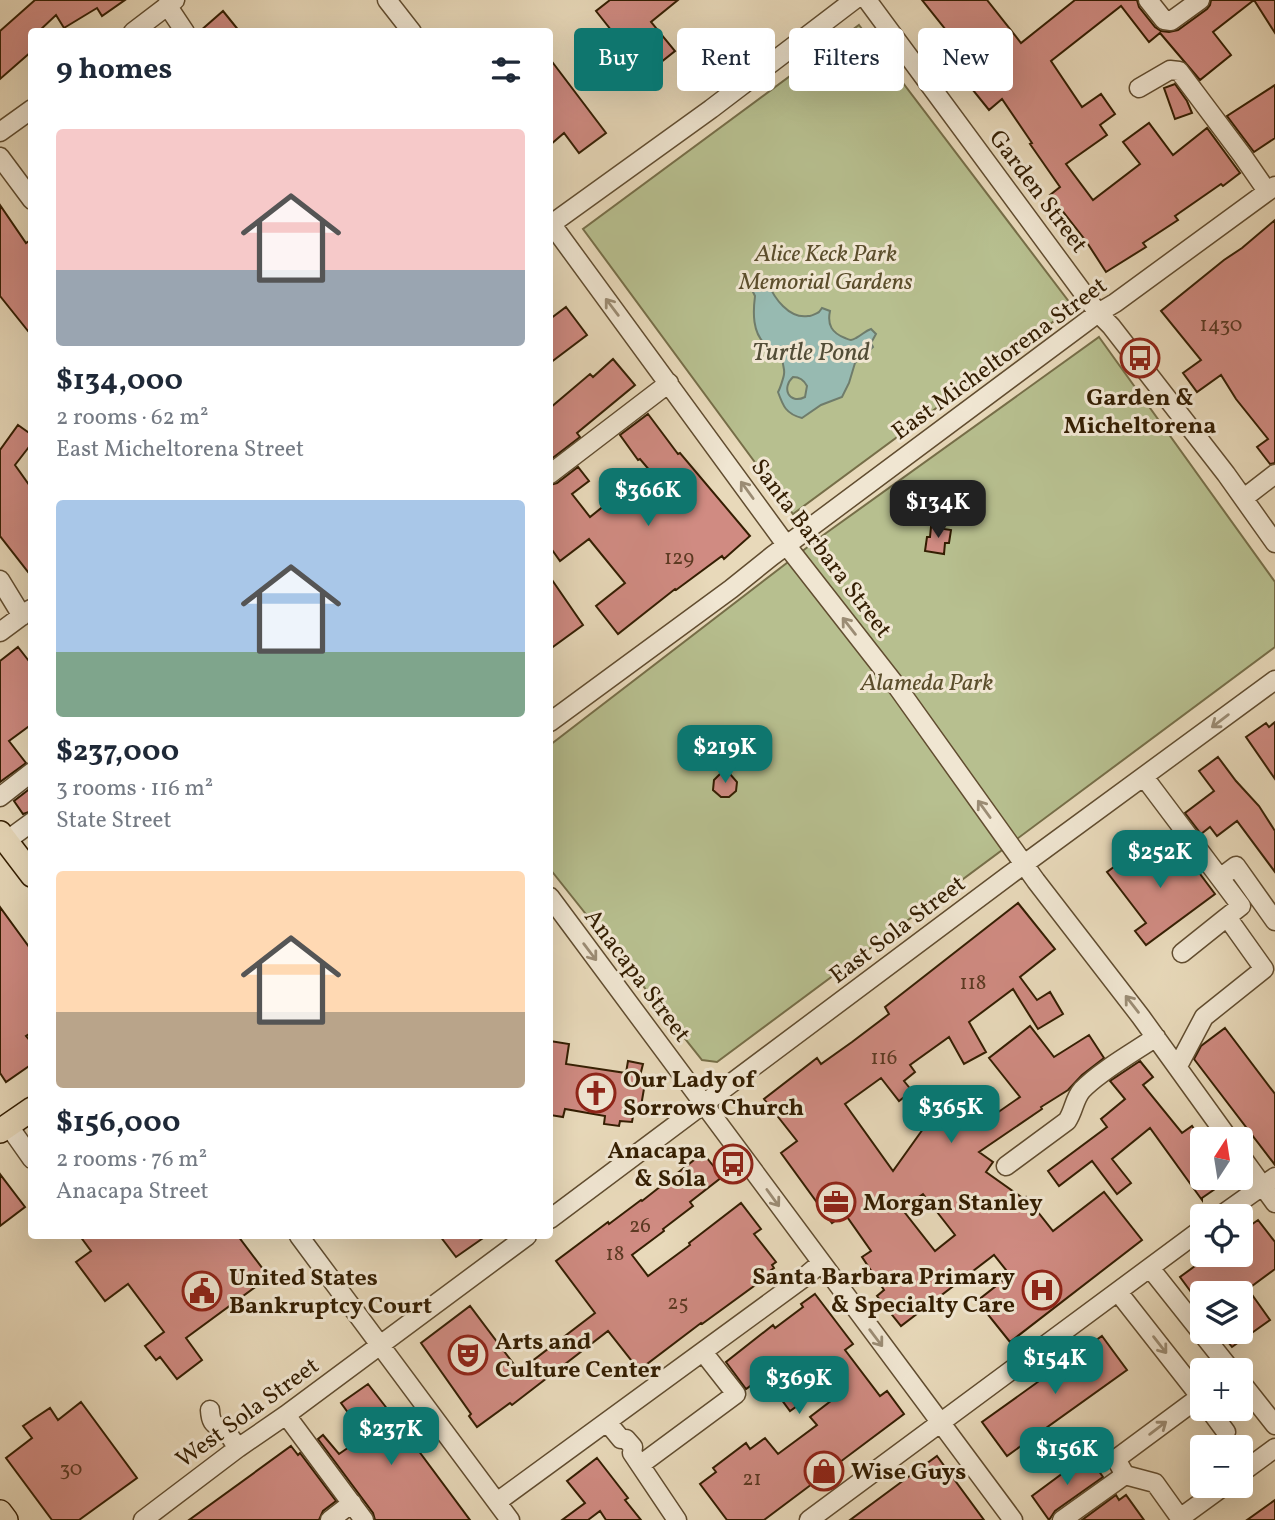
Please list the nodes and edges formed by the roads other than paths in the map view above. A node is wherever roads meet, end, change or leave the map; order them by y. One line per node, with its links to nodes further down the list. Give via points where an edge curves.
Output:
1 (387, 0): 9 (street)
2 (853, 0): 16 (street, via 711,110)
3 (867, 0): 18 (street, Garden Street)
4 (1148, 0): 5 (street, via 1164,20 1171,21)
5 (1200, 0)
6 (171, 3): 7 (street); 8 (street)
7 (140, 28)
8 (183, 28)
9 (409, 28)
10 (1139, 88): 14 (street, via 1170,70 1179,71)
11 (28, 112): 12 (street)
12 (0, 132)
13 (0, 157): 15 (street)
14 (1271, 189): 18 (street, East Micheltorena Street)
15 (28, 195)
16 (553, 222)
17 (553, 228): 19 (street, Santa Barbara Street, one-way to 17)
18 (1098, 313): 23 (street, Garden Street); 25 (street, East Micheltorena Street)
19 (669, 383): 20 (street); 25 (street, Santa Barbara Street, one-way to 19)
20 (553, 472)
21 (1275, 474): 23 (street)
22 (1275, 485): 23 (street)
23 (1246, 501): 24 (street, Garden Street)
24 (1275, 543)
25 (787, 546): 30 (street, East Micheltorena Street); 36 (street, Santa Barbara Street, one-way to 25, via 898,688)
26 (0, 579): 27 (street)
27 (27, 612): 28 (street)
28 (0, 632)
29 (1275, 680): 32 (street, East Sola Street, one-way to 32)
30 (553, 720)
31 (28, 775): 33 (street)
32 (1144, 777): 36 (street, East Sola Street); 38 (street)
33 (0, 797)
34 (28, 824): 35 (street)
35 (3, 837): 37 (main road)
36 (1024, 864): 43 (street, Santa Barbara Street, one-way to 36); 45 (street, East Sola Street)
37 (28, 868)
38 (1220, 878): 40 (street, via 1241,906); 41 (street, via 1236,866)
39 (553, 901): 45 (street, Anacapa Street, one-way to 45)
40 (1227, 917): 42 (street); 44 (street, via 1264,969 1204,1017)
41 (1275, 921)
42 (1182, 953)
43 (1156, 1037): 44 (street, Santa Barbara Street); 50 (street, via 1081,1091 1067,1121)
44 (1178, 1066): 47 (street, Santa Barbara Street)
45 (703, 1104): 55 (street, East Sola Street); 59 (street, Anacapa Street, one-way to 59)
46 (28, 1112): 48 (main road)
47 (1221, 1127)
48 (4, 1128): 49 (street)
49 (28, 1155)
50 (1006, 1166)
51 (1253, 1167): 52 (street)
52 (1269, 1181): 53 (street); 54 (street)
53 (1275, 1203)
54 (1237, 1204)
55 (553, 1217)
56 (301, 1239): 62 (street)
57 (523, 1239): 62 (street)
58 (1190, 1239): 60 (street)
59 (821, 1263): 63 (street); 71 (street, Anacapa Street, one-way to 71)
60 (1150, 1268): 61 (street); 64 (street)
61 (1118, 1292): 65 (street, one-way to 65); 71 (street)
62 (380, 1345): 68 (street, West Sola Street); 82 (street)
63 (703, 1352): 70 (street); 77 (street, via 736,1394)
64 (1221, 1358)
65 (1190, 1383)
66 (1253, 1397): 72 (street)
67 (1190, 1410): 79 (street, one-way to 67, via 1116,1459)
68 (286, 1415): 75 (street, West Sola Street); 81 (street)
69 (1218, 1421): 74 (street)
70 (607, 1422): 77 (street); 82 (street)
71 (940, 1423): 90 (street); 91 (street, Anacapa Street)
72 (1275, 1425)
73 (225, 1431): 75 (street)
74 (1226, 1432)
75 (238, 1448): 85 (street, West Sola Street)
76 (1275, 1448): 78 (street)
77 (631, 1452): 89 (street)
78 (1253, 1465)
79 (1125, 1475): 80 (street, via 1155,1483 1181,1518); 92 (street)
80 (1208, 1498)
81 (352, 1503): 86 (street); 87 (street)
82 (497, 1503): 88 (street)
83 (0, 1512): 84 (main road)
84 (6, 1520)
85 (143, 1520)
86 (330, 1520)
87 (365, 1520)
88 (510, 1520)
89 (677, 1520)
90 (809, 1520)
91 (1013, 1520)
92 (1062, 1520)

